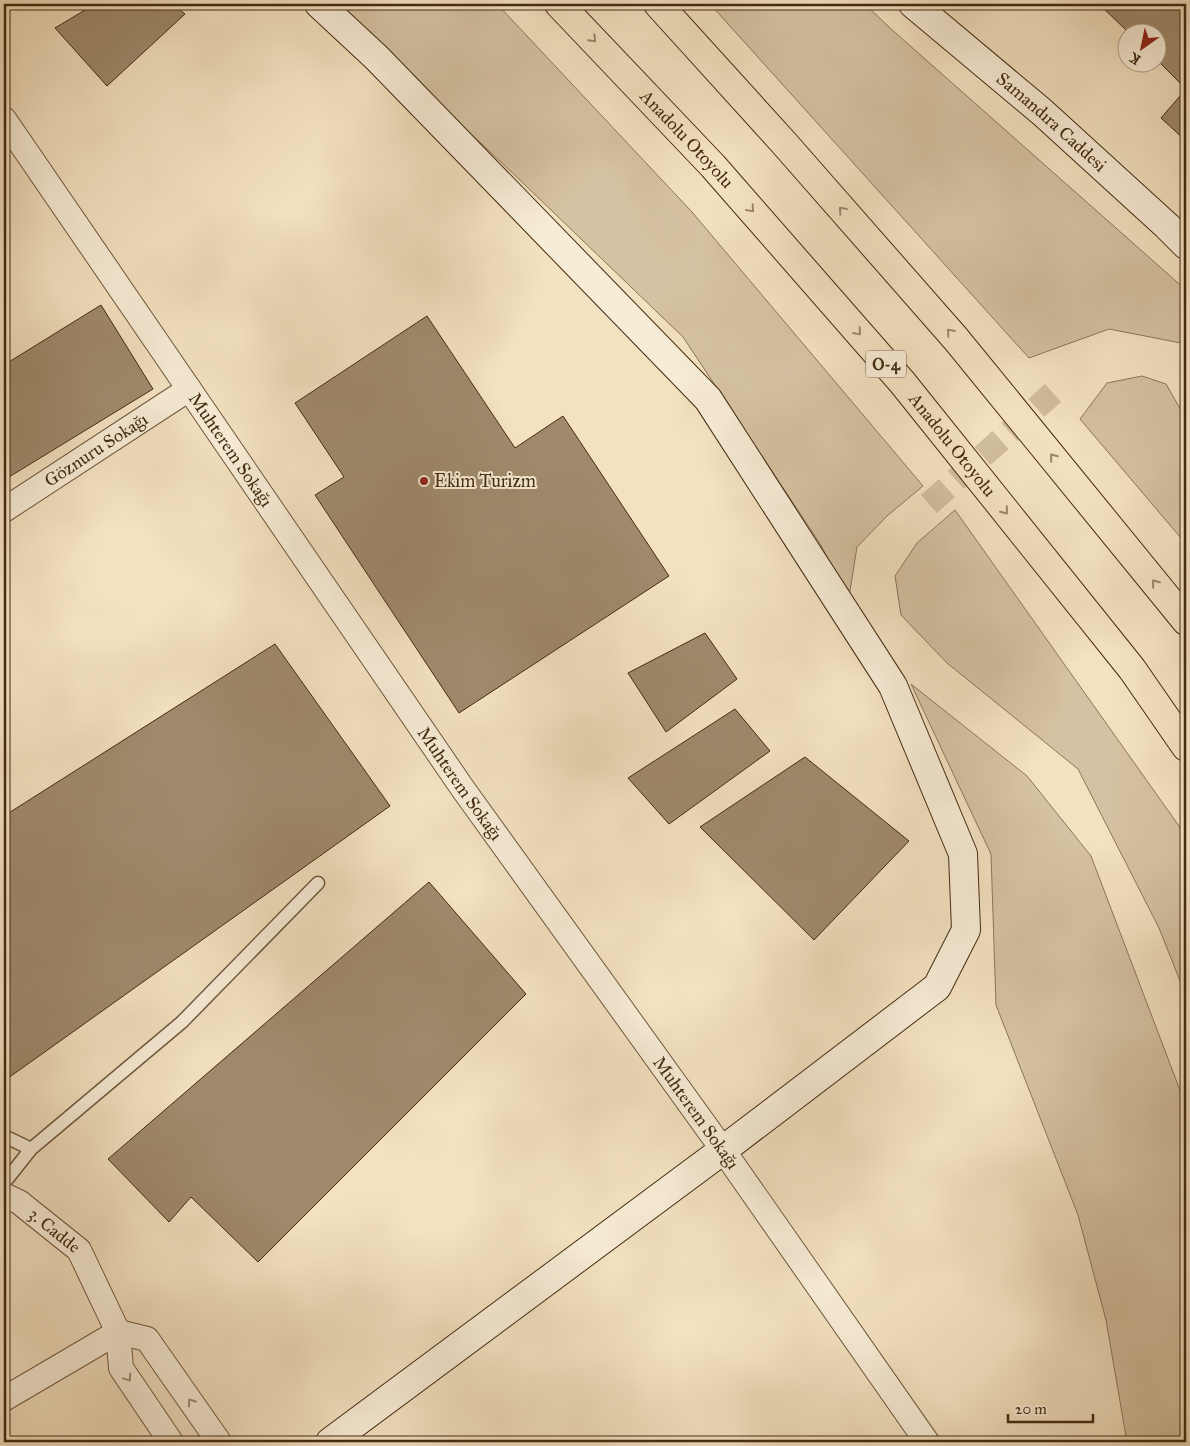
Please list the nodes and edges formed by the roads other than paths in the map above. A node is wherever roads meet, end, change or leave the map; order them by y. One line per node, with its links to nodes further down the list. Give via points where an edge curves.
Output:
1 (319, 4): 14 (street, via 378,58 708,399 893,686 963,854 966,930 937,987)
2 (559, 4): 10 (highway, Anadolu Otoyolu / O-4, one-way to 10, via 714,166 902,382 1132,669)
3 (658, 4): 9 (highway, one-way to 3, via 956,338)
4 (913, 4): 6 (street, Samandıra Caddesi, via 1042,112)
5 (4, 118): 7 (street, Muhterem Sokağı)
6 (1186, 246)
7 (189, 389): 8 (street, Göznuru Sokağı); 14 (street, Muhterem Sokağı, via 463,789)
8 (4, 510)
9 (1186, 621)
10 (1186, 747)
11 (318, 883): 13 (lane, via 182,1022)
12 (4, 1136): 13 (lane)
13 (30, 1149): 15 (lane)
14 (723, 1150): 19 (street); 22 (street, Muhterem Sokağı)
15 (4, 1183)
16 (4, 1195): 17 (street, 3. Cadde, via 19,1202 79,1250)
17 (118, 1332): 18 (street); 20 (street, one-way to 20, via 121,1368); 21 (street, one-way to 17, via 147,1339)
18 (4, 1399)
19 (338, 1440)
20 (171, 1442)
21 (220, 1442)
22 (927, 1442)

